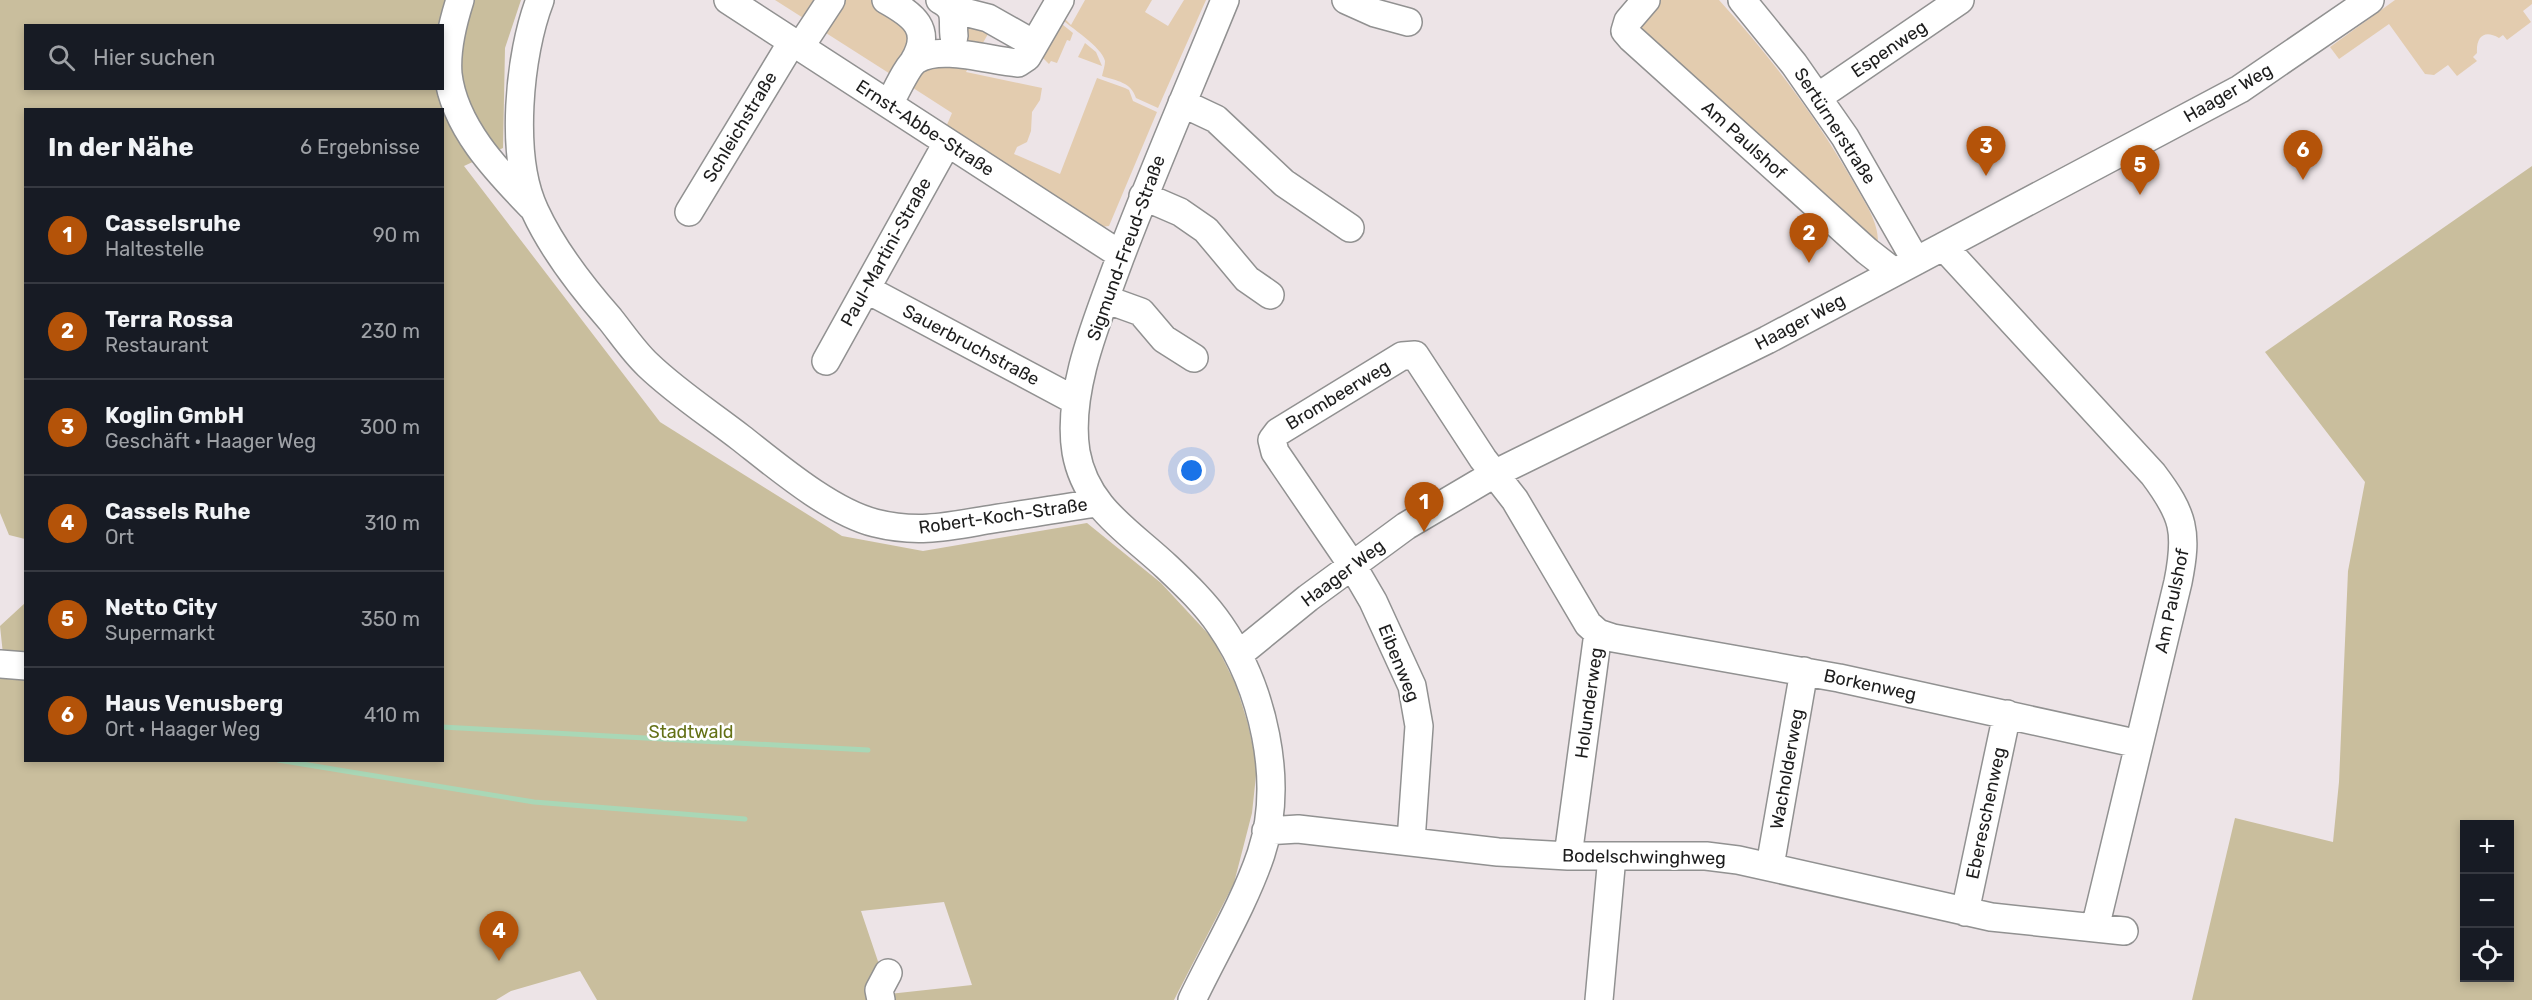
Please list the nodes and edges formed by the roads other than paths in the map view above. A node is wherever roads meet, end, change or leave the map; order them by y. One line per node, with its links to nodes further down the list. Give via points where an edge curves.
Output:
1 (460, 0): 24 (street, via 451,36 448,73 456,103 479,146)
2 (540, 0): 24 (street, Robert-Koch-Straße, via 530,30 520,114 524,174)
3 (728, 0): 16 (street, Ernst-Abbe-Straße)
4 (886, 0): 18 (street, via 908,13 921,31 923,43)
5 (1060, 0): 15 (street)
6 (1225, 0): 20 (street, Sigmund-Freud-Straße)
7 (1346, 0): 14 (street)
8 (1646, 0): 29 (street, Am Paulshof, via 1628,21 1625,31 1631,38 1867,251)
9 (1742, 0): 19 (street, Sertürnerstraße)
10 (1960, 0): 19 (street, Espenweg)
11 (2370, 0): 27 (street, Haager Weg, via 2240,89)
12 (829, 1): 16 (street, Schleichstraße)
13 (947, 9): 15 (street, via 988,18); 17 (street)
14 (1408, 22)
15 (1034, 44): 17 (street, via 1027,57 1018,63)
16 (796, 45): 21 (street, Ernst-Abbe-Straße); 25 (street, Schleichstraße)
17 (957, 55): 18 (street, via 929,55)
18 (914, 61): 21 (street)
19 (1818, 97): 29 (street, Sertürnerstraße, via 1875,187)
20 (1182, 103): 23 (street, Sigmund-Freud-Straße); 26 (street, via 1216,119 1284,183)
21 (889, 104): 22 (street, Ernst-Abbe-Straße)
22 (947, 143): 28 (street, Ernst-Abbe-Straße); 30 (street, Paul-Martini-Straße)
23 (1143, 196): 28 (street, Sigmund-Freud-Straße); 31 (street, via 1180,212 1206,230 1248,279)
24 (534, 209): 37 (street, Robert-Koch-Straße, via 556,250 646,363 766,458 841,510 873,523 924,530)
25 (689, 212)
26 (1350, 228)
27 (1944, 247): 29 (street, Haager Weg); 45 (street, Am Paulshof, via 2153,474 2179,515 2184,530 2184,555)
28 (1121, 255): 32 (street, Sigmund-Freud-Straße)
29 (1905, 266): 36 (street, Haager Weg, via 1757,345)
30 (866, 289): 34 (street, Paul-Martini-Straße); 35 (street, Sauerbruchstraße)
31 (1270, 295)
32 (1105, 299): 33 (street, via 1141,312 1164,339); 35 (street, Sigmund-Freud-Straße)
33 (1194, 358)
34 (826, 361)
35 (1076, 401): 37 (street, Sigmund-Freud-Straße, via 1076,454)
36 (1494, 474): 38 (street, Haager Weg, via 1406,526); 38 (street, Brombeerweg, via 1415,355 1402,356 1278,432 1272,440 1275,452); 39 (street, Holunderweg, via 1515,500 1588,624)
37 (1097, 503): 40 (street, Robert-Koch-Straße, via 1196,595 1220,624)
38 (1352, 565): 40 (street, Haager Weg); 47 (street, Eibenweg, via 1403,662 1417,705)
39 (1598, 633): 43 (street, Borkenweg); 48 (street, Holunderweg)
40 (1238, 655): 46 (street, Robert-Koch-Straße, via 1264,730 1270,789)
41 (0, 664): 42 (street)
42 (24, 666)
43 (1804, 671): 44 (street, Borkenweg); 50 (street, Wacholderweg)
44 (2007, 714): 45 (street, Borkenweg); 51 (street, Ebereschenweg)
45 (2139, 744): 52 (street, Am Paulshof)
46 (1266, 831): 47 (street, Bodelschwinghweg, via 1298,829); 56 (street, Robert-Koch-Straße, via 1261,854)
47 (1412, 841): 48 (street, Bodelschwinghweg)
48 (1568, 856): 49 (street, Bodelschwinghweg)
49 (1612, 856): 50 (street, Bodelschwinghweg, via 1706,856); 57 (street)
50 (1770, 866): 51 (street, Bodelschwinghweg)
51 (1965, 912): 52 (street, Bodelschwinghweg)
52 (2095, 928): 53 (street, Bodelschwinghweg)
53 (2124, 932)
54 (888, 972): 55 (street, via 879,990)
55 (881, 1000)
56 (1192, 1000)
57 (1599, 1000)

